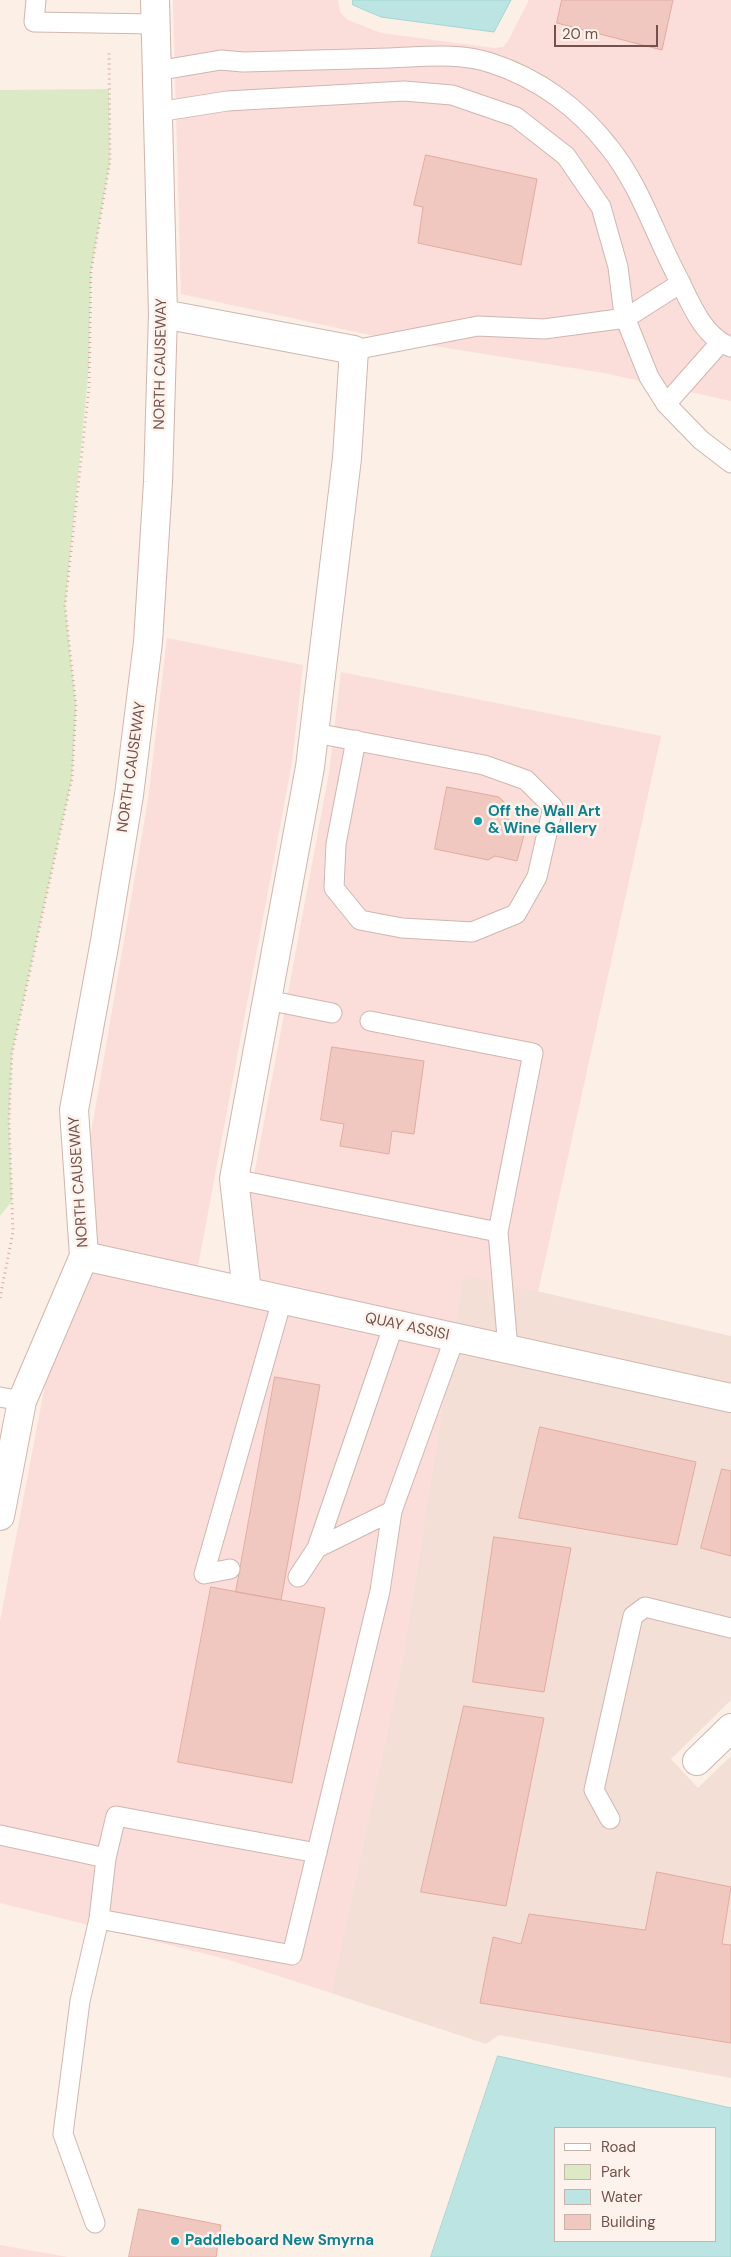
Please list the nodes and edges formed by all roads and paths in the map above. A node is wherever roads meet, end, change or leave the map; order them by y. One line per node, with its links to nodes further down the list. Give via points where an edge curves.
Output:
1 (36, 0): 3 (lane, via 34,22)
2 (155, 12): 3 (lane); 4 (street, NORTH CAUSEWAY)
3 (108, 22): 22 (path, via 110,161 90,271 89,387 65,606 76,706 72,778 12,1053 9,1120 13,1232)
4 (156, 71): 5 (street, NORTH CAUSEWAY); 6 (lane, via 221,60 450,56 490,62 544,86 577,113 610,148 638,194)
5 (158, 112): 7 (street, NORTH CAUSEWAY); 8 (lane, via 227,101 404,91 452,95 516,117 566,156 601,207 618,267)
6 (681, 283): 8 (lane); 9 (lane, via 699,318)
7 (163, 314): 10 (street); 20 (street, NORTH CAUSEWAY, via 158,482 148,642 129,795 74,1110)
8 (626, 318): 10 (lane, via 544,329 478,326); 11 (lane, via 649,377)
9 (726, 345): 11 (lane)
10 (354, 350): 13 (street, via 347,458)
11 (666, 404): 12 (lane, via 701,440)
12 (731, 464)
13 (315, 733): 14 (lane); 15 (street)
14 (356, 740): 14 (lane, via 484,765 526,780 553,806 538,877 516,914 472,932 402,928 360,920 334,888 336,844)
15 (267, 1000): 16 (lane); 18 (street)
16 (332, 1013)
17 (370, 1021): 19 (lane, via 534,1053)
18 (234, 1179): 19 (lane); 21 (street)
19 (498, 1232): 26 (lane)
20 (84, 1256): 21 (street, QUAY ASSISI); 28 (street, NORTH CAUSEWAY)
21 (247, 1292): 23 (street, QUAY ASSISI)
22 (0, 1298)
23 (282, 1300): 24 (street, QUAY ASSISI); 32 (lane, via 204,1574)
24 (394, 1324): 25 (street, QUAY ASSISI); 31 (lane)
25 (455, 1338): 26 (street, QUAY ASSISI); 29 (lane)
26 (508, 1349): 27 (street, QUAY ASSISI)
27 (731, 1398)
28 (11, 1399): 30 (street, NORTH CAUSEWAY)
29 (392, 1511): 31 (lane); 39 (lane, via 380,1591)
30 (0, 1516)
31 (316, 1548): 33 (lane)
32 (230, 1569)
33 (298, 1577)
34 (731, 1628): 37 (lane, via 645,1607 633,1616 594,1790)
35 (731, 1728): 36 (street)
36 (697, 1761)
37 (610, 1819)
38 (0, 1835): 40 (lane)
39 (317, 1852): 40 (lane, via 116,1816); 41 (lane, via 292,1955)
40 (106, 1858): 41 (lane)
41 (99, 1919): 42 (lane, via 80,2001 64,2134)
42 (95, 2223)

